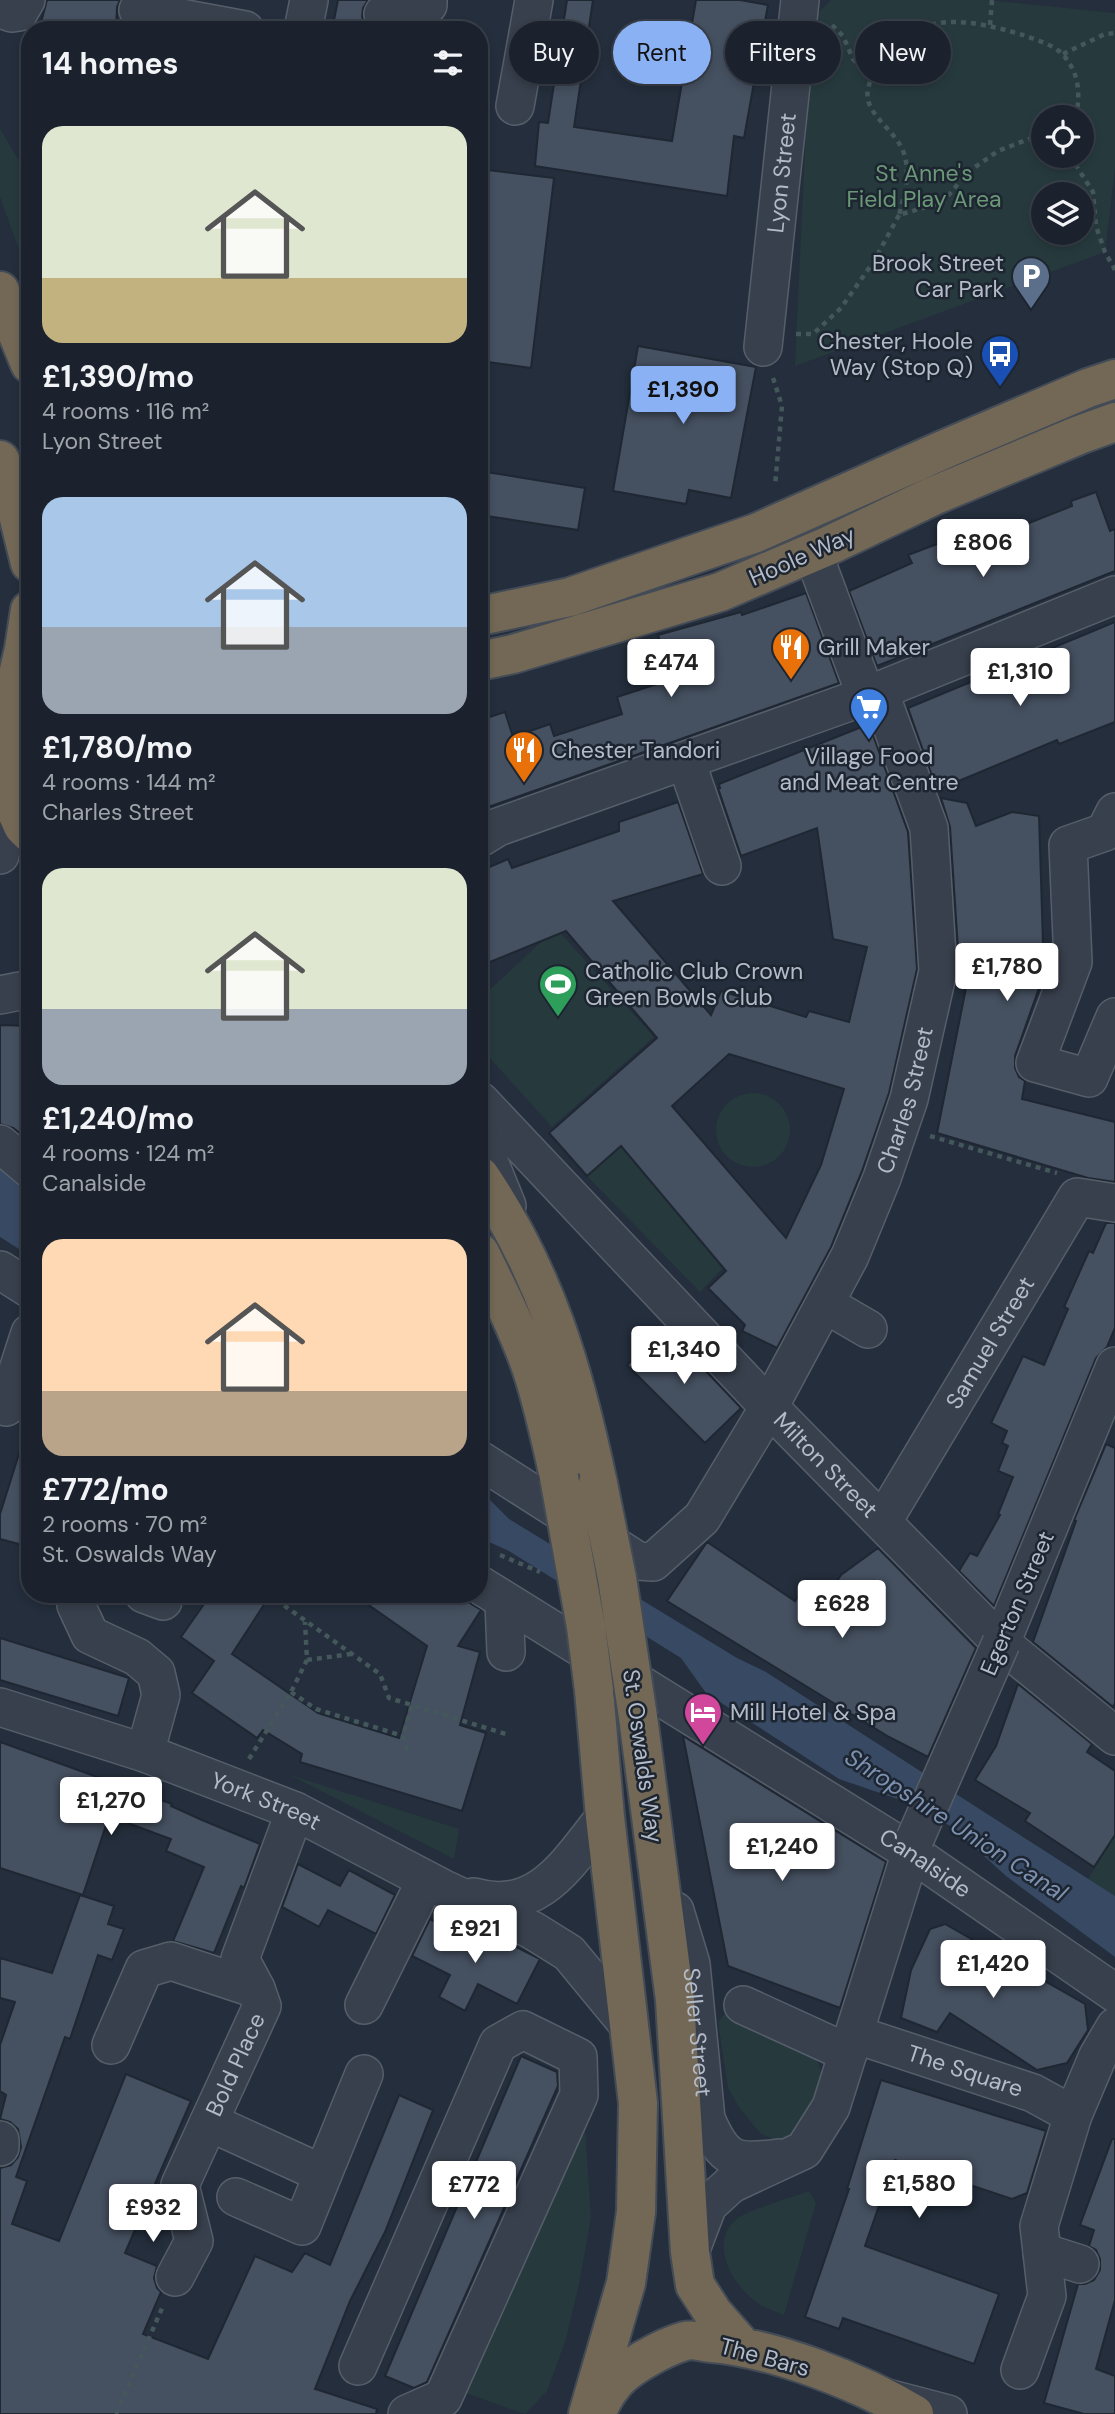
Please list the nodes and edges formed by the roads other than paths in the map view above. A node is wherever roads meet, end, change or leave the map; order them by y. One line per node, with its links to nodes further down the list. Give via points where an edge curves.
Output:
1 (26, 0): 6 (street, via 19,12)
2 (309, 0): 10 (street)
3 (428, 0): 8 (street, via 428,5)
4 (534, 0): 11 (street)
5 (800, 1): 13 (street, Lyon Street)
6 (0, 9)
7 (138, 10): 9 (street)
8 (383, 14)
9 (197, 21)
10 (305, 21)
11 (515, 106)
12 (0, 291): 14 (highway)
13 (764, 336)
14 (21, 341)
15 (1115, 379): 21 (highway, Hoole Way, via 766,530 570,597)
16 (1115, 422): 19 (highway, Hoole Way, via 933,496)
17 (4, 473): 18 (highway)
18 (21, 532)
19 (813, 553): 22 (highway, Hoole Way, via 720,592); 24 (street, Charles Street)
20 (1115, 595): 24 (street)
21 (488, 614)
22 (488, 659)
23 (21, 668): 26 (highway, via 5,731)
24 (873, 693): 25 (street); 45 (street, Charles Street, via 929,828 938,971 909,1099 882,1178)
25 (686, 761): 29 (street); 31 (street)
26 (10, 797): 28 (highway); 30 (street)
27 (1115, 812): 34 (street, via 1105,832 1068,845 1073,962 1035,1063 1089,1078)
28 (21, 822)
29 (488, 833)
30 (0, 855)
31 (722, 866)
32 (21, 991): 33 (street)
33 (0, 995)
34 (1115, 1017)
35 (488, 1109): 50 (street, Milton Street)
36 (0, 1144): 38 (street)
37 (488, 1156): 41 (street)
38 (21, 1162)
39 (488, 1189): 41 (highway, St. Oswalds Way)
40 (1115, 1203): 52 (street, Samuel Street, via 1077,1197 938,1455)
41 (521, 1245): 62 (highway, St. Oswalds Way, bridge, via 568,1356 584,1418 617,1578)
42 (0, 1270): 44 (street)
43 (488, 1270): 61 (highway, St. Oswalds Way, bridge, via 530,1364 559,1477 586,1627)
44 (21, 1283)
45 (825, 1304): 46 (street); 50 (street, Charles Street)
46 (868, 1329)
47 (21, 1361): 49 (street)
48 (1115, 1366): 55 (street, Egerton Street)
49 (6, 1407)
50 (769, 1407): 51 (street, Charles Street, via 702,1518 653,1562 638,1561); 52 (street, Milton Street)
51 (488, 1466)
52 (883, 1521): 55 (street, Milton Street)
53 (492, 1593): 56 (street); 63 (street, Canalside)
54 (77, 1603): 59 (street, via 90,1635 136,1657 156,1673 161,1695)
55 (1001, 1643): 58 (street, Milton Street); 63 (street, Egerton Street, bridge)
56 (506, 1652)
57 (0, 1707): 59 (street, York Street)
58 (1115, 1736)
59 (145, 1753): 60 (street, York Street)
60 (295, 1811): 64 (street, York Street); 65 (street, Bold Place, via 240,1959)
61 (605, 1816): 64 (street, via 539,1891 516,1900 492,1902); 69 (highway, St. Oswalds Way)
62 (655, 1844): 78 (street, Seller Street, via 691,1964 706,2119 725,2154 743,2160); 81 (highway, St. Oswalds Way, via 675,2000)
63 (913, 1846): 66 (street, Canalside); 71 (street)
64 (434, 1884): 67 (street); 69 (street, via 532,1930 569,1953)
65 (256, 1989): 72 (street, via 171,1961 144,1969); 75 (street, Bold Place, via 262,2006)
66 (1115, 1993)
67 (365, 2005)
68 (743, 2005): 71 (street, The Square)
69 (630, 2026): 90 (highway, St. Oswalds Way, via 638,2103 636,2212 626,2283)
70 (1115, 2027): 74 (street)
71 (851, 2044): 74 (street, The Square, via 1033,2093); 78 (street, via 831,2107 804,2150)
72 (111, 2045)
73 (364, 2074): 79 (street)
74 (1073, 2115): 82 (street, via 1039,2226)
75 (209, 2122): 79 (street); 84 (street, Bold Place, via 180,2185 194,2241)
76 (0, 2140): 77 (street)
77 (0, 2147)
78 (791, 2156): 81 (street, via 731,2184 708,2205)
79 (323, 2174): 80 (street, via 302,2226)
80 (236, 2197)
81 (690, 2252): 85 (highway, St. Oswalds Way, via 695,2285)
82 (1042, 2252): 83 (street); 87 (street, via 1047,2295)
83 (1080, 2264)
84 (175, 2277)
85 (741, 2345): 88 (highway, The Bars, via 841,2378); 91 (highway, The Bars, via 687,2340 645,2360 613,2384)
86 (358, 2366): 89 (street, via 498,2045 523,2030 578,2057 579,2095 443,2398)
87 (1020, 2370)
88 (901, 2406): 92 (street)
89 (407, 2414)
90 (588, 2414)
91 (595, 2414)
92 (948, 2414)

